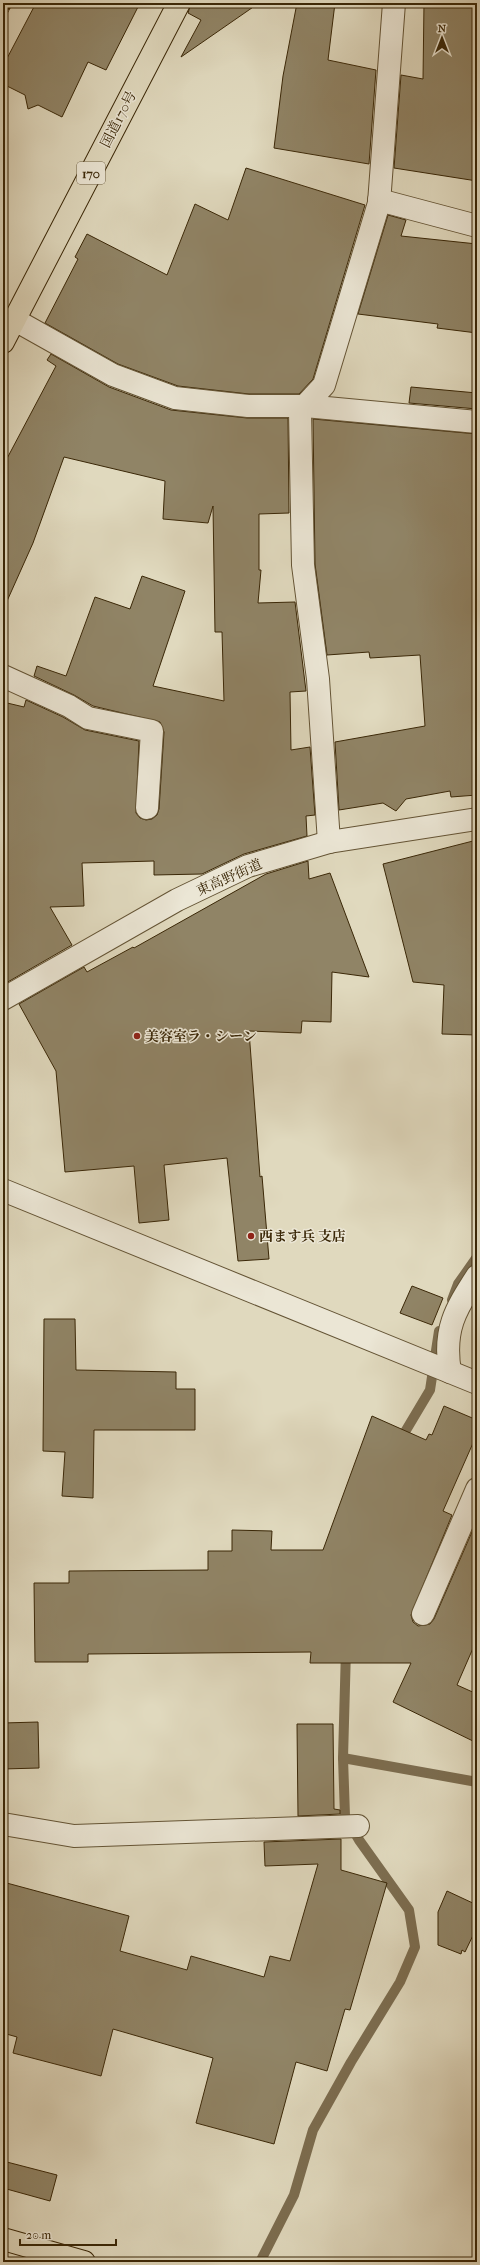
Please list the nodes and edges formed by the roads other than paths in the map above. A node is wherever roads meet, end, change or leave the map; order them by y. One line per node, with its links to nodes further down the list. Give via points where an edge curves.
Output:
1 (179, 3): 5 (highway, 国道170号 / 170)
2 (394, 3): 3 (street)
3 (379, 200): 4 (street); 7 (street, via 324,385)
4 (477, 226)
5 (15, 320): 6 (highway, 国道170号 / 170); 7 (street, via 113,375 175,398 248,406)
6 (3, 342)
7 (305, 406): 8 (street); 12 (street, via 300,411 303,565 318,679)
8 (477, 422)
9 (3, 676): 10 (street, via 69,706 88,718 152,731)
10 (147, 808)
11 (477, 819): 12 (street, 東高野街道)
12 (329, 842): 13 (street, 東高野街道, via 248,866 177,900)
13 (3, 999)
14 (3, 1190): 16 (street)
15 (477, 1276): 16 (street, via 459,1304)
16 (441, 1368): 17 (street)
17 (477, 1383)
18 (477, 1489): 19 (street)
19 (423, 1614)
20 (3, 1824): 21 (street, via 74,1836)
21 (358, 1826)
22 (3, 2239): 23 (highway)
23 (84, 2262)

